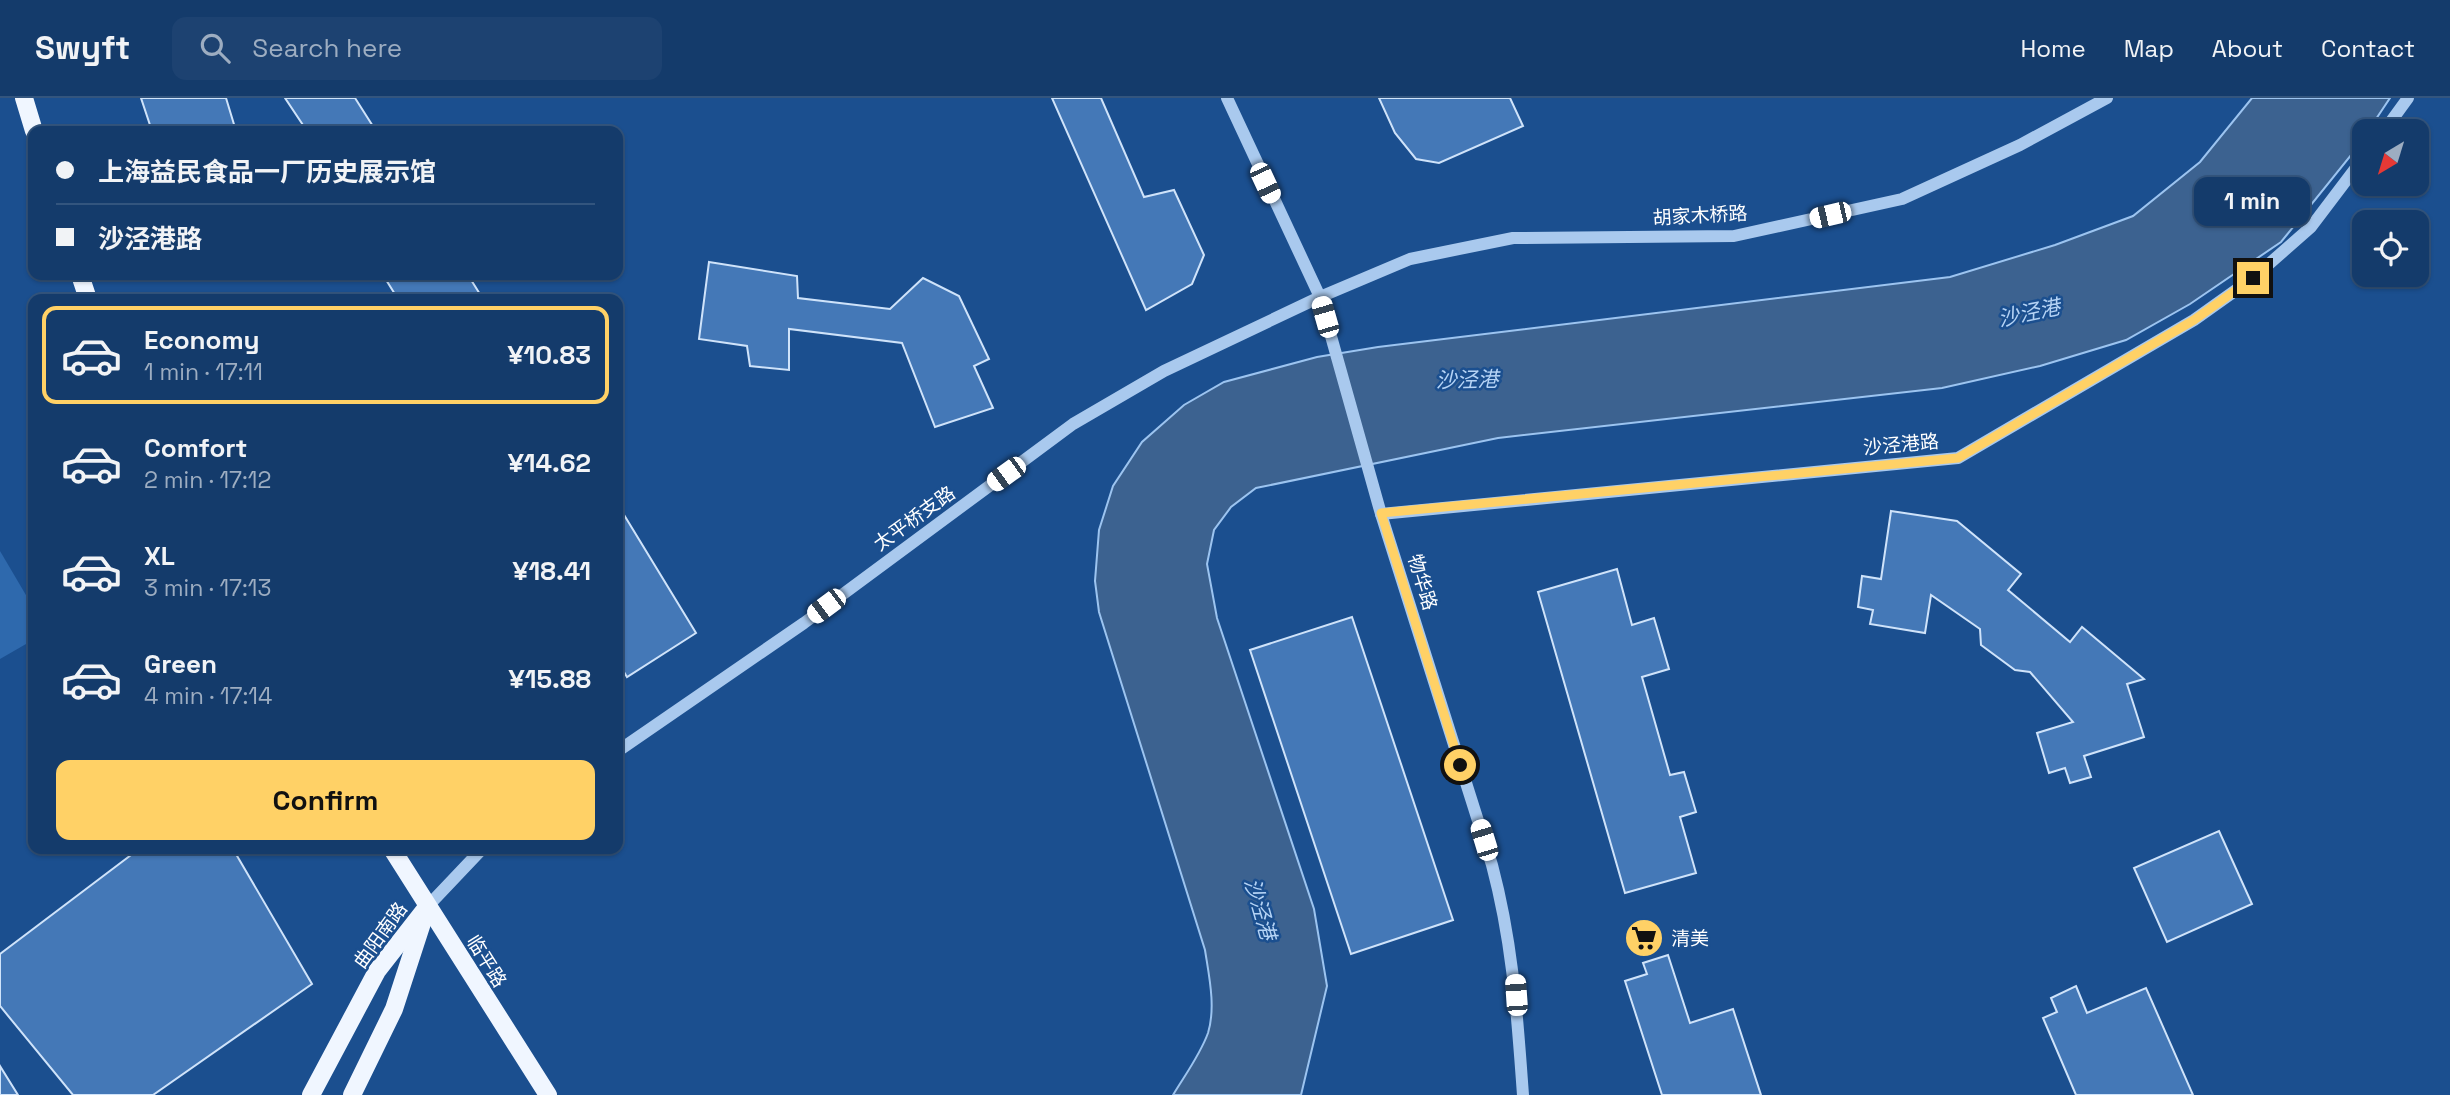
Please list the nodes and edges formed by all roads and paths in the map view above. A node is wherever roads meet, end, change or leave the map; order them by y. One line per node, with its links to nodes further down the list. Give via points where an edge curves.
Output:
1 (24, 98): 6 (main road)
2 (1227, 98): 8 (street, 物华路)
3 (2107, 98): 8 (street, 胡家木桥路, via 2020,145 1902,199 1734,236 1513,238 1410,259)
4 (2408, 98): 5 (street)
5 (2393, 119)
6 (32, 126)
7 (2352, 173): 9 (street, 沙泾港路, via 2311,227 2253,278 2194,320 1958,458)
8 (1320, 297): 9 (street, 物华路); 10 (street, 太平桥支路, via 1164,372 1073,424 804,623)
9 (1381, 513): 17 (street, 物华路, via 1506,919)
10 (623, 748)
11 (395, 854): 13 (main road, 临平路)
12 (477, 854): 13 (street)
13 (427, 907): 14 (main road, 曲阳南路, via 377,971); 15 (main road, 曲阳南路, via 394,1009); 16 (main road, 临平路)
14 (311, 1095)
15 (352, 1095)
16 (548, 1095)
17 (1523, 1095)

